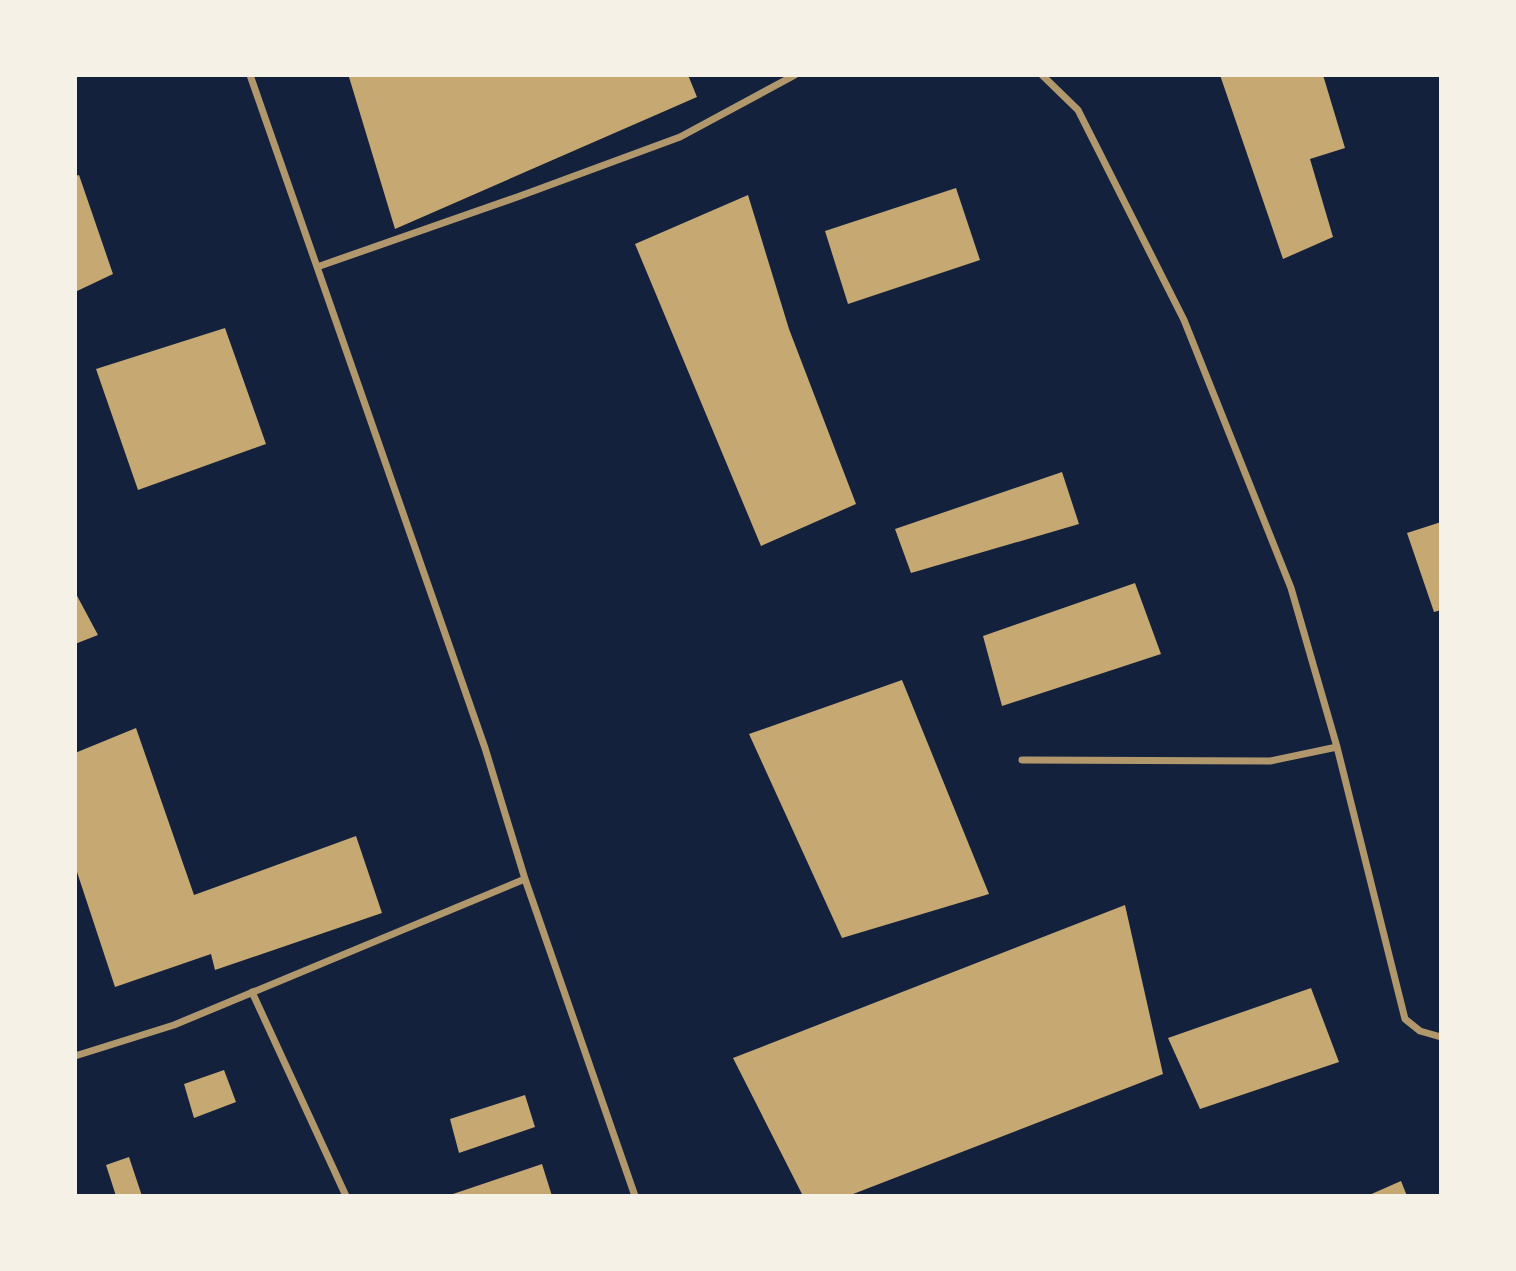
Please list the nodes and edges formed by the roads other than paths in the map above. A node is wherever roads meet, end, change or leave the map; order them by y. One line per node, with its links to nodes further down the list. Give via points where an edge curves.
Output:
1 (250, 75): 4 (street)
2 (795, 75): 4 (street, via 680,137)
3 (1042, 75): 5 (street, via 1077,110 1184,320 1291,587)
4 (317, 267): 7 (street, via 485,748)
5 (1337, 747): 6 (street, via 1270,761); 9 (street, via 1405,1019 1420,1031)
6 (1022, 760)
7 (525, 879): 8 (street); 12 (street)
8 (252, 992): 10 (street, via 174,1025); 11 (street)
9 (1441, 1037)
10 (75, 1056)
11 (346, 1196)
12 (635, 1196)

